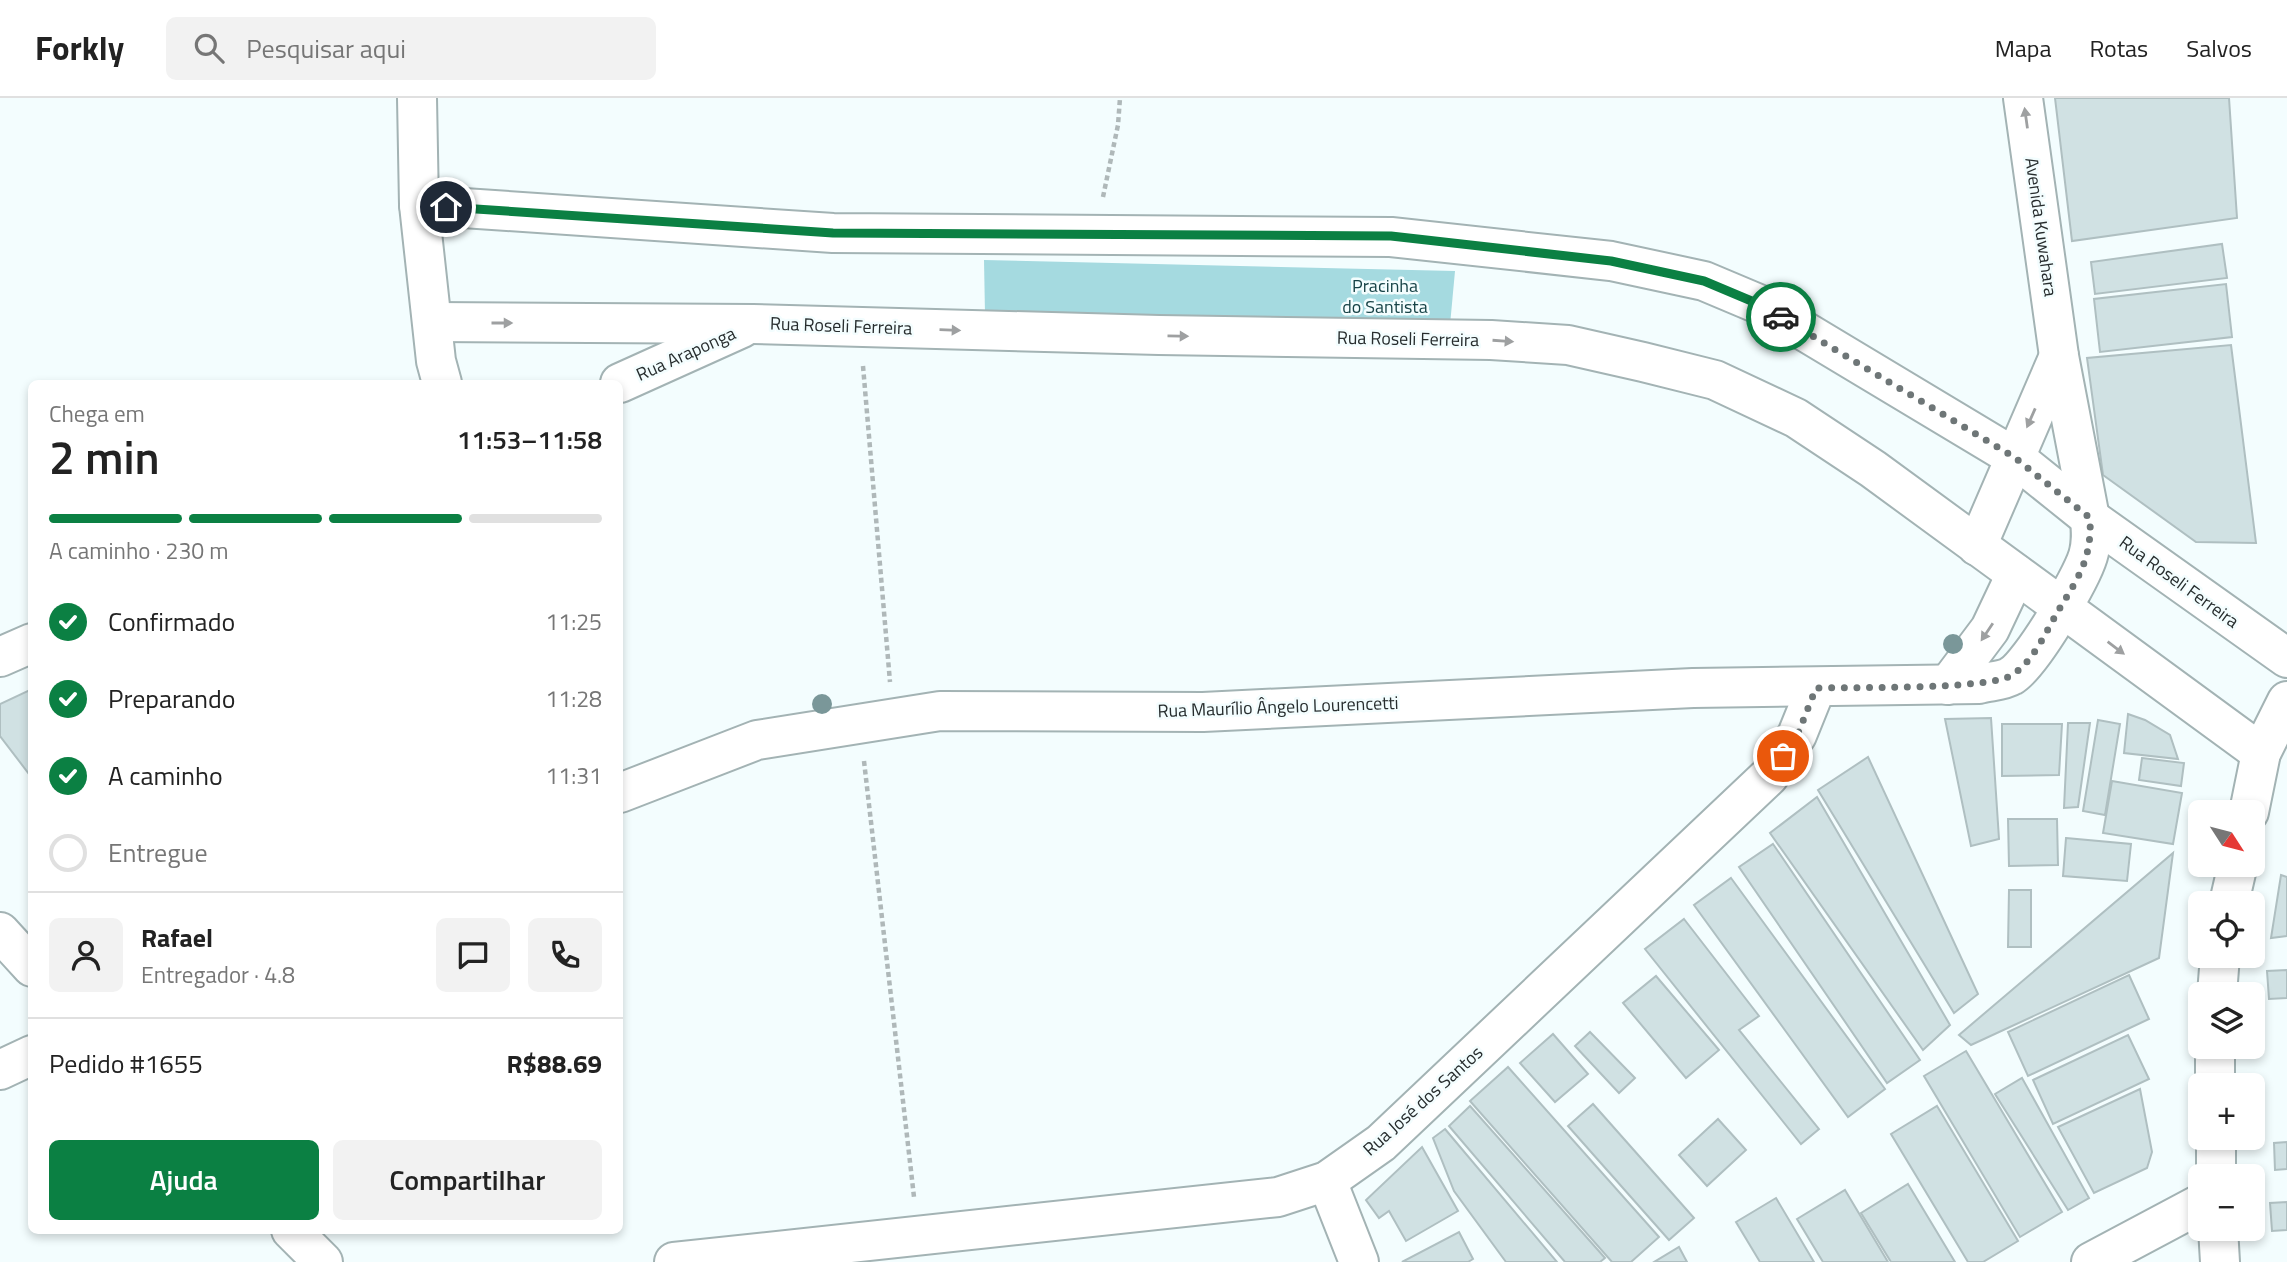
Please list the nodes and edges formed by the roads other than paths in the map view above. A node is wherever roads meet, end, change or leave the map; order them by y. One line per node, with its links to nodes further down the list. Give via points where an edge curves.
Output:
1 (417, 98): 3 (street)
2 (2023, 98): 6 (street, Avenida Kuwahara, one-way to 2)
3 (419, 205): 4 (street); 9 (street, Rua Roseli Ferreira, via 833,233 1391,236 1611,261 1704,281 1761,305)
4 (434, 322): 5 (street, Rua Roseli Ferreira, one-way to 5); 7 (street)
5 (752, 324): 8 (street, Rua Araponga); 11 (street, Rua Roseli Ferreira, one-way to 11, via 1568,345 1715,380 1796,418)
6 (2059, 356): 9 (street, one-way to 9); 10 (street, Avenida Kuwahara)
7 (435, 376)
8 (623, 382)
9 (2014, 457): 10 (street, Rua Roseli Ferreira); 11 (street)
10 (2090, 518): 13 (street, Avenida Kuwahara, via 2087,558); 16 (street, Rua Roseli Ferreira)
11 (1977, 546): 12 (street, Rua Roseli Ferreira)
12 (2016, 574): 13 (street, Rua Roseli Ferreira); 17 (street, one-way to 17, via 1990,629)
13 (2061, 607): 17 (street, Rua Maurílio Ângelo Lourencetti, via 2030,657 2011,676); 20 (street, Rua Roseli Ferreira, one-way to 20)
14 (28, 645): 15 (street)
15 (0, 657)
16 (2287, 658)
17 (1948, 685): 18 (street, Rua Maurílio Ângelo Lourencetti)
18 (1816, 688): 21 (street, Rua Maurílio Ângelo Lourencetti, via 1693,688 1203,712 940,711 757,740); 27 (street, Rua José dos Santos, via 1797,736 1769,776 1381,1143)
19 (2287, 701): 20 (street)
20 (2261, 753): 22 (street)
21 (623, 792)
22 (2251, 800)
23 (0, 932): 24 (street)
24 (28, 963)
25 (28, 1057): 26 (street)
26 (0, 1070)
27 (1327, 1181): 32 (street, Rua José dos Santos, via 1278,1197); 33 (street)
28 (2188, 1210): 34 (street)
29 (295, 1234): 31 (street)
30 (2219, 1241): 35 (street)
31 (323, 1262)
32 (674, 1262)
33 (1359, 1262)
34 (2091, 1262)
35 (2220, 1262)

